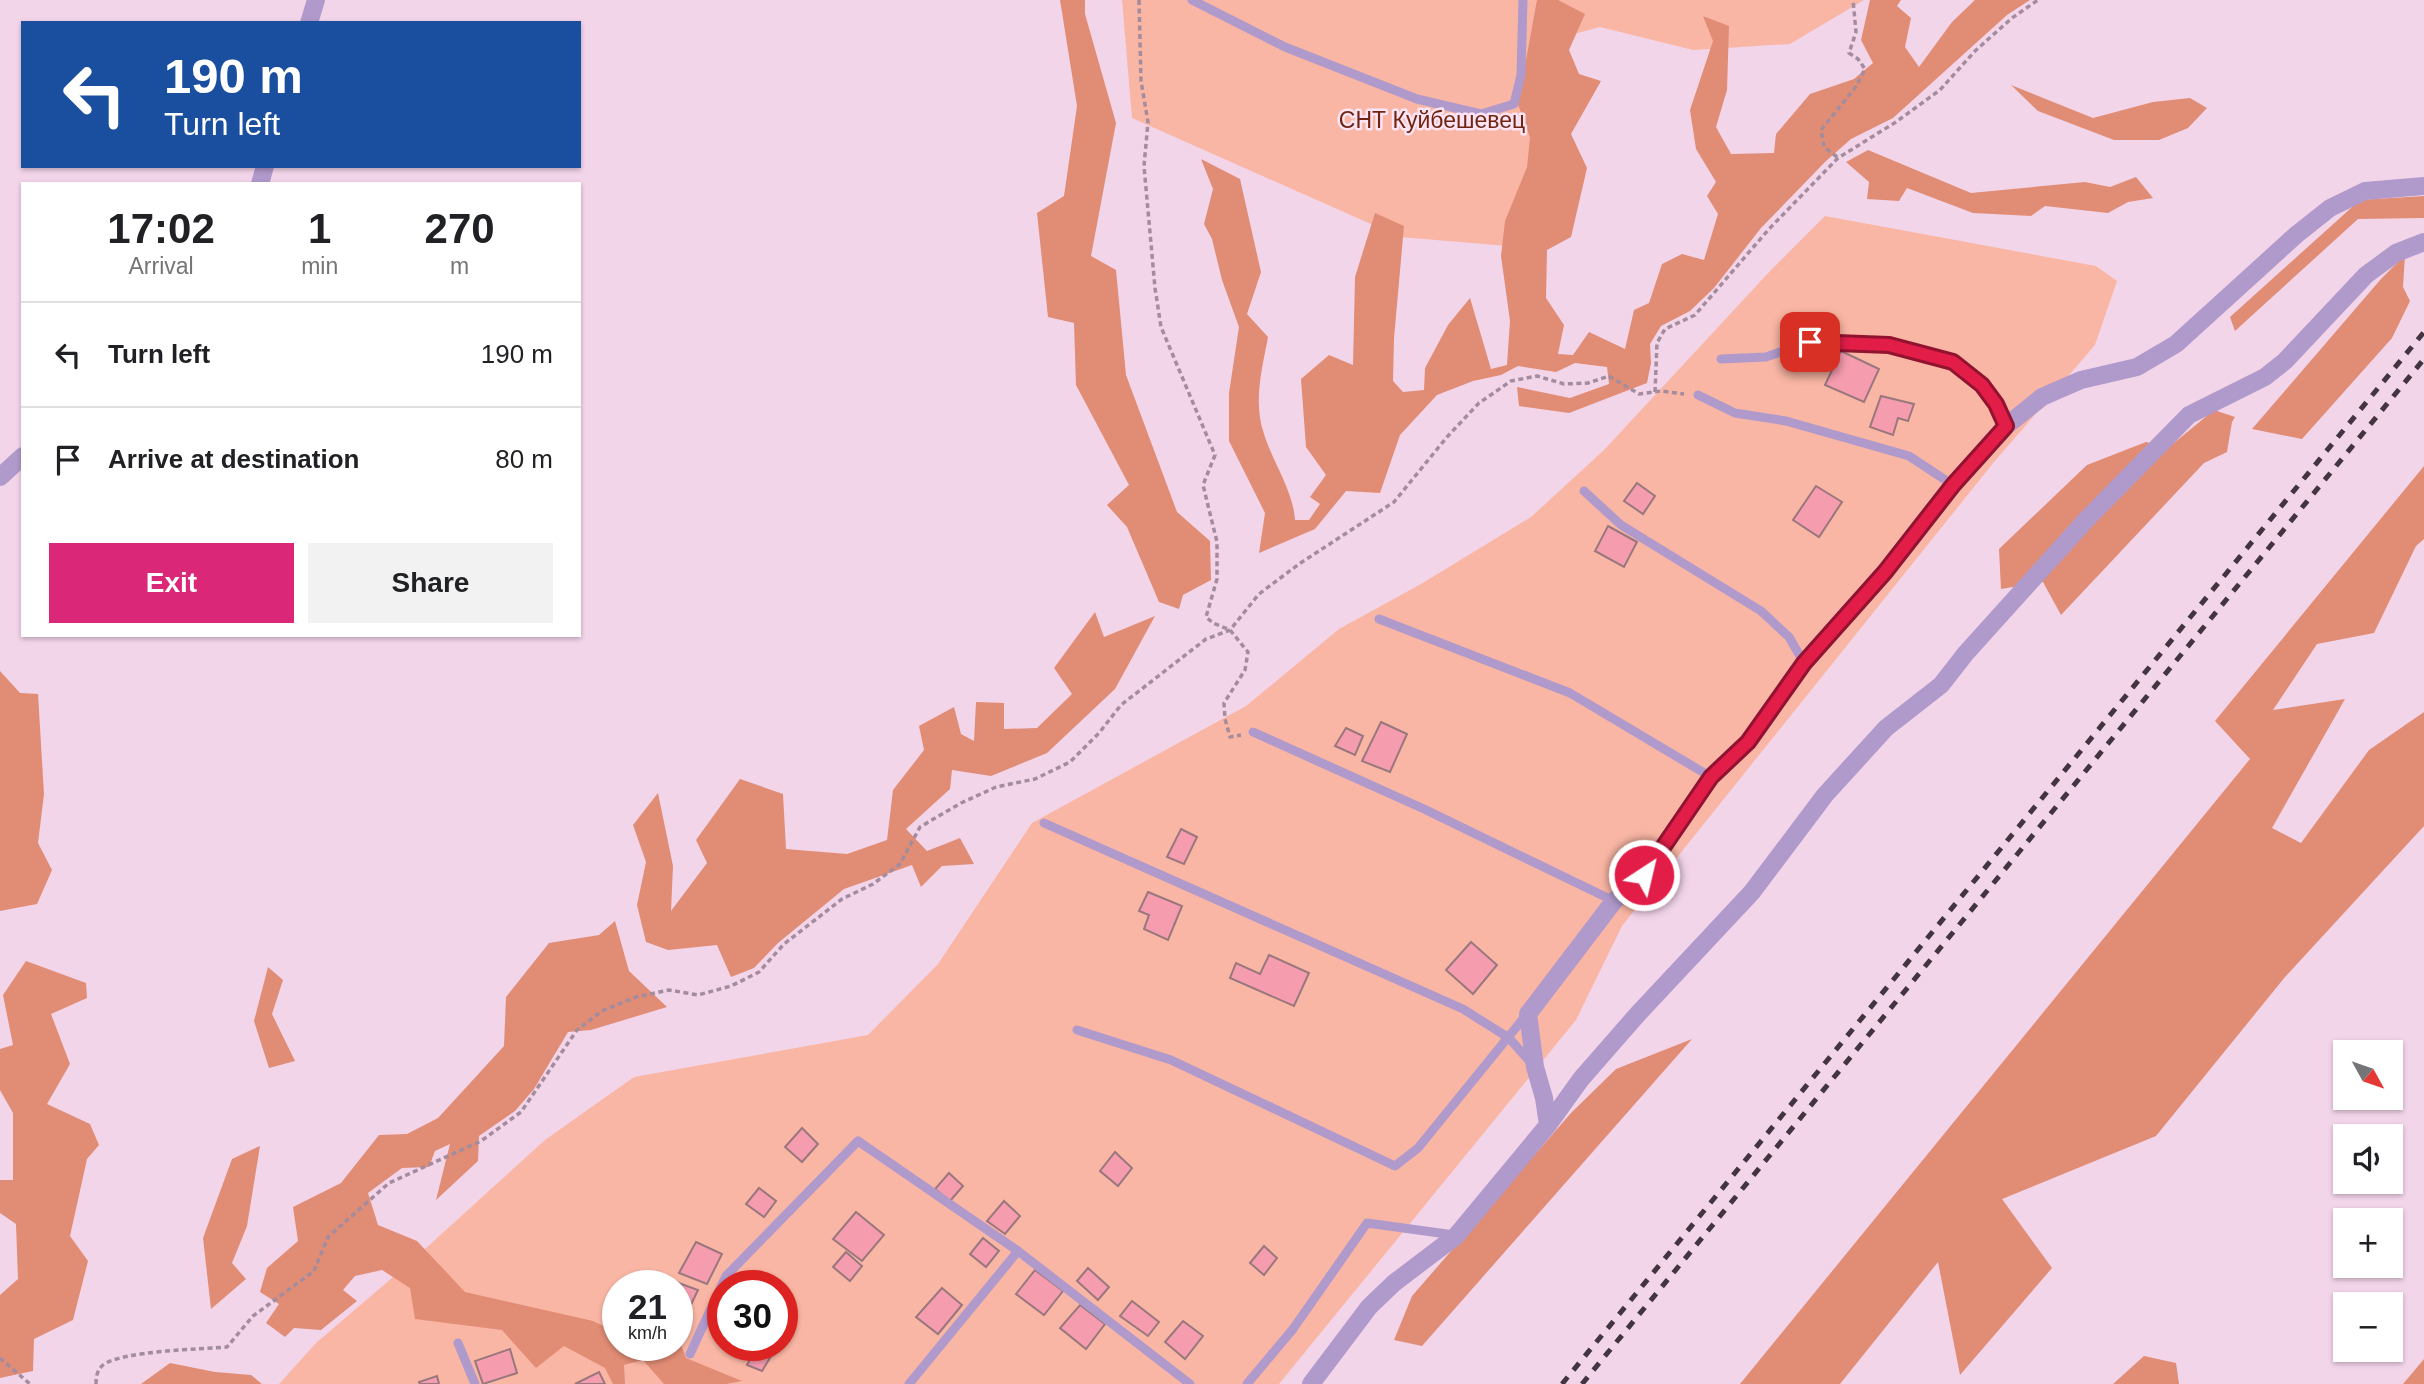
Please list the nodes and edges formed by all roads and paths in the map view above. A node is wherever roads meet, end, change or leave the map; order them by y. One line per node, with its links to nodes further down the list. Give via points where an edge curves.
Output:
1 (316, 0): 7 (street)
2 (1139, 0): 20 (path, via 1141,81 1148,122 1144,166 1155,288 1161,327 1214,454 1203,485 1217,542 1217,579 1206,617)
3 (1192, 0): 4 (lane, via 1285,47 1417,99 1481,114 1514,104 1521,75)
4 (1523, 0)
5 (1853, 0): 8 (path, via 1856,32 1849,53 1865,69 1821,130 1824,147)
6 (2038, 0): 8 (path, via 1975,51 1940,90)
7 (310, 21)
8 (1838, 158): 12 (path, via 1695,315 1665,329 1657,343)
9 (2424, 186): 14 (street, via 2365,191 2330,208 2176,344 2137,368 2081,380 2042,397)
10 (2424, 242): 30 (street, via 2396,253 2366,275 2285,361 2265,377 2189,415 2141,462 1941,685 1886,728 1825,795 1752,892 1636,1016)
11 (1721, 359): 14 (lane, via 1766,357 1810,342 1889,345 1953,362 1982,385)
12 (1655, 392): 13 (path); 20 (path, via 1639,394 1609,376 1588,383 1564,384 1537,376 1511,381 1479,403 1394,502 1259,594)
13 (1698, 395): 17 (lane, via 1735,413 1786,421 1909,456)
14 (2006, 426): 17 (street)
15 (21, 458): 16 (street)
16 (0, 477)
17 (1953, 485): 21 (street, via 1885,572)
18 (1584, 491): 21 (lane, via 1621,525 1761,611 1789,637)
19 (1379, 619): 23 (lane, via 1570,693)
20 (1230, 630): 22 (path, via 1248,652 1245,670 1224,703 1225,719 1230,737); 37 (path, via 1206,639 1121,705 1070,762 1035,779 984,792 920,827 900,864 815,920 784,944 759,972 698,995 668,990 602,1012 577,1030 521,1112 481,1141 389,1183 328,1237 314,1271 253,1316 227,1347 142,1353 117,1360 104,1364)
21 (1804, 663): 23 (street, via 1748,742)
22 (1253, 732): 25 (lane)
23 (1711, 777): 25 (street, via 1644,875)
24 (1044, 823): 28 (lane, via 1463,1009)
25 (1614, 901): 26 (street)
26 (1528, 1014): 28 (lane); 29 (street)
27 (1077, 1030): 28 (lane, via 1171,1060 1395,1166 1418,1148)
28 (1509, 1038): 29 (lane)
29 (1535, 1067): 30 (street)
30 (1548, 1125): 31 (street)
31 (1456, 1236): 41 (lane, via 1367,1223 1293,1329); 42 (street, via 1369,1307)
32 (1018, 1251): 34 (lane, via 858,1141 726,1276); 39 (lane); 40 (lane)
33 (458, 1343): 38 (lane)
34 (693, 1348)
35 (0, 1357): 36 (path)
36 (30, 1384)
37 (96, 1384)
38 (475, 1384)
39 (909, 1384)
40 (1190, 1384)
41 (1247, 1384)
42 (1311, 1384)

